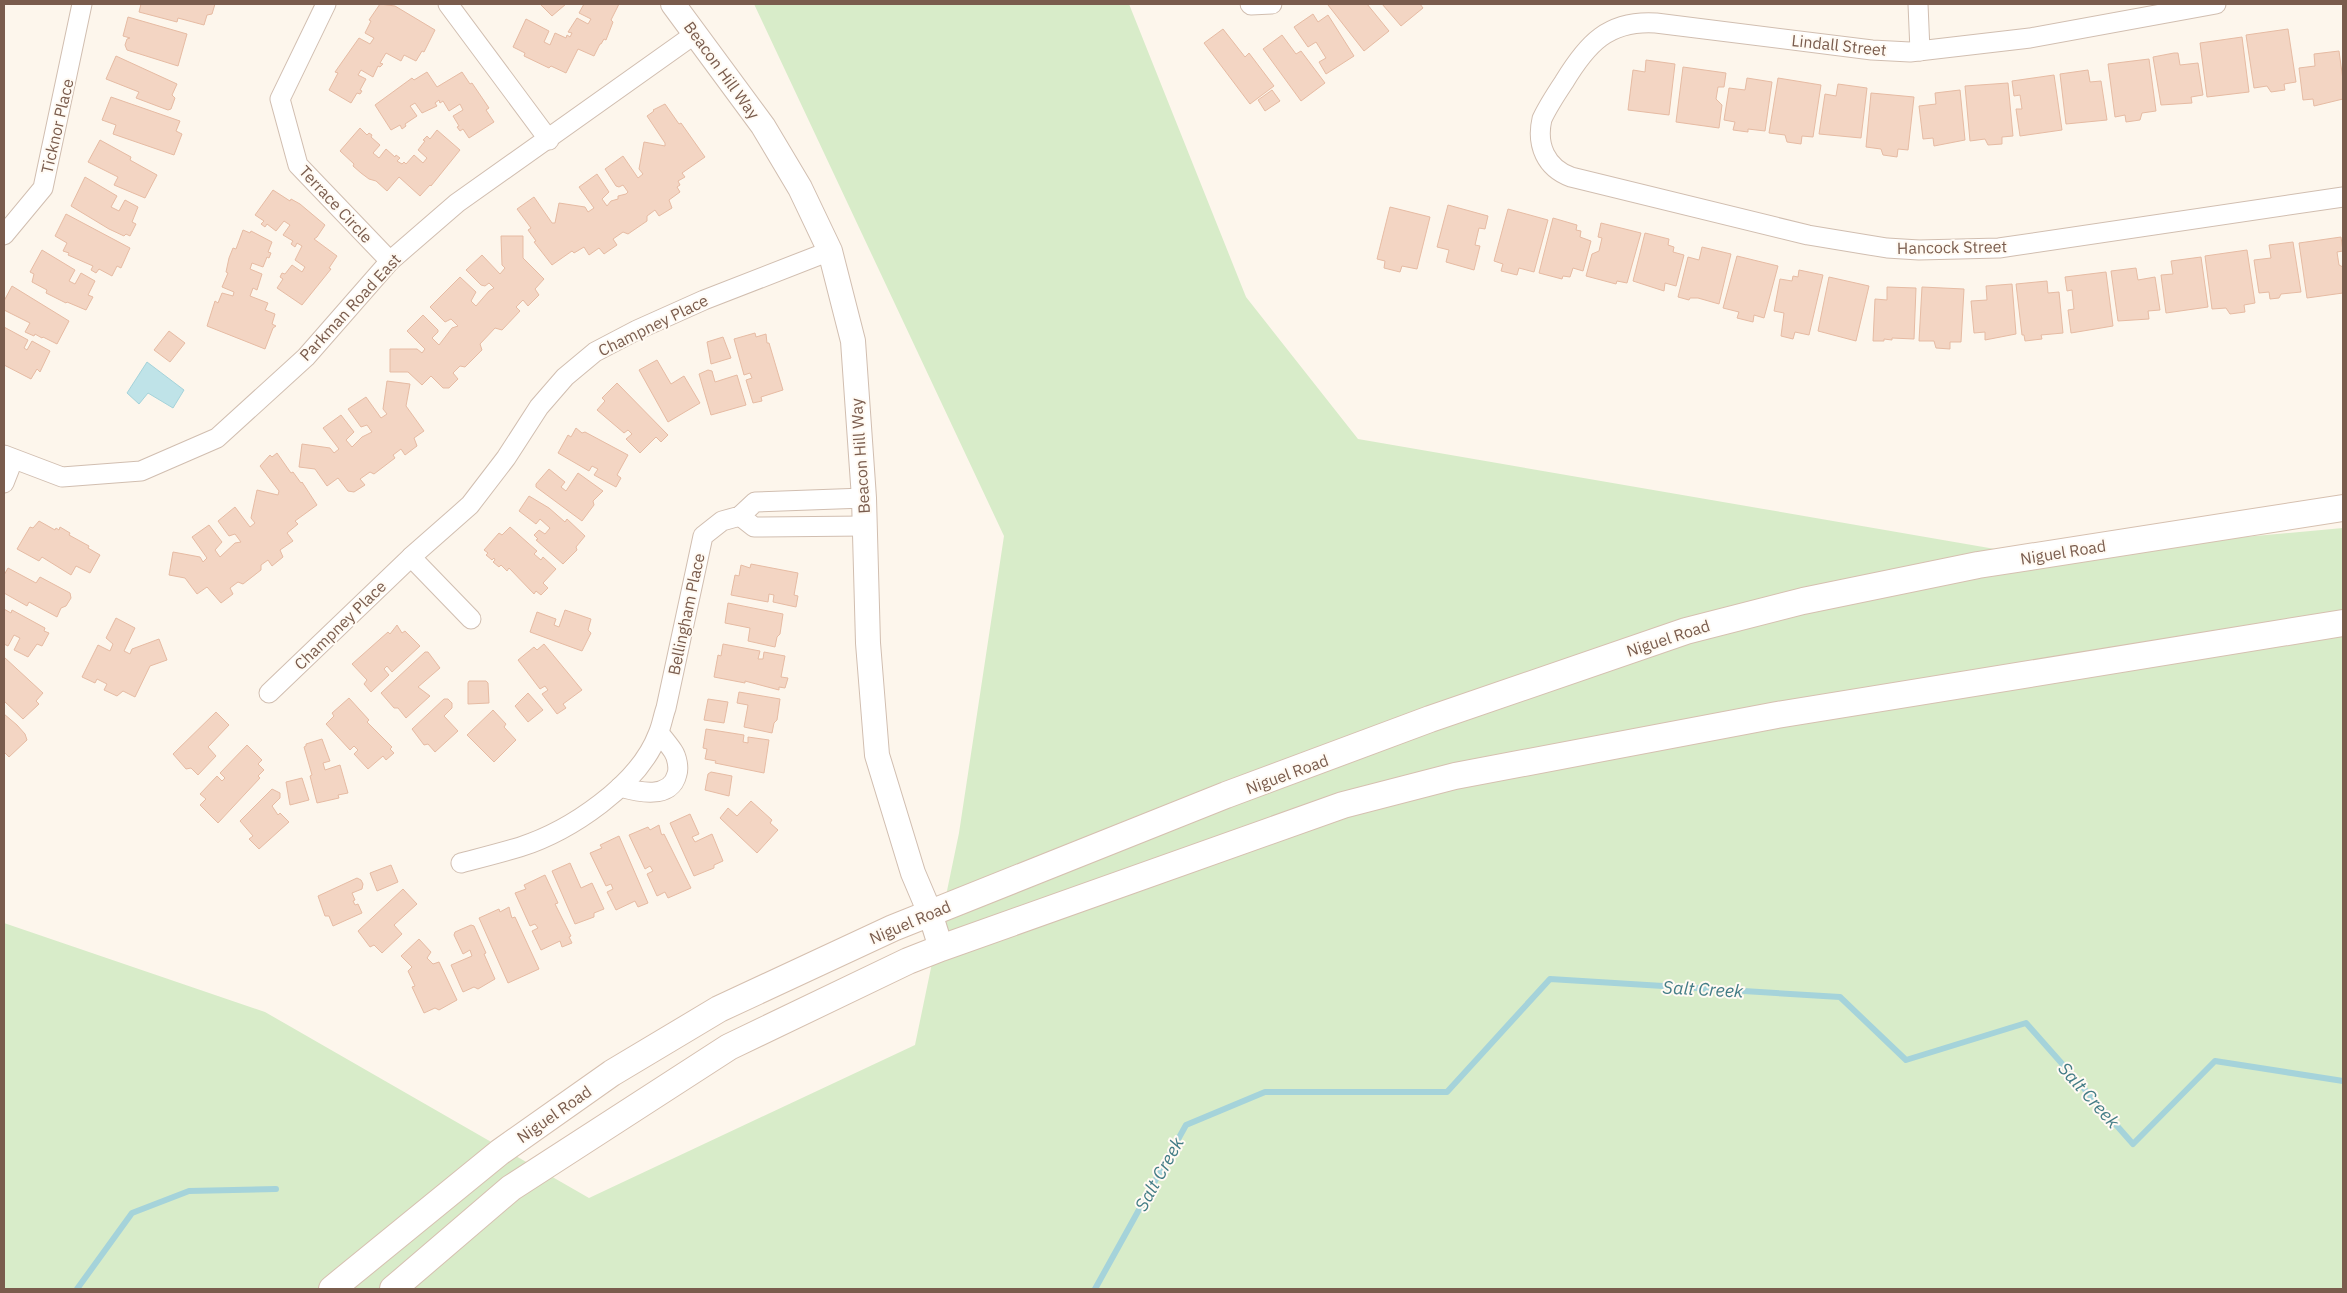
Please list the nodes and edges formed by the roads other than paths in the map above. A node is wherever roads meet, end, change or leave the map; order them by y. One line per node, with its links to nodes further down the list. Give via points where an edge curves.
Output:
1 (82, 4): 14 (street, Ticknor Place, via 43,188)
2 (326, 4): 16 (street, Terrace Circle, via 280,99 298,165)
3 (448, 4): 11 (street)
4 (673, 4): 9 (street, Beacon Hill Way)
5 (1250, 4): 6 (street)
6 (1272, 4)
7 (1918, 4): 10 (street)
8 (2216, 4): 10 (street, Lindall Street, via 2030,38)
9 (696, 34): 11 (street, Parkman Road East); 15 (street, Beacon Hill Way, via 764,126 800,188)
10 (1920, 51): 12 (street, Lindall Street, via 1872,50 1656,23 1626,24 1599,37 1578,59 1542,119 1540,137)
11 (549, 140): 16 (street, Parkman Road East, via 457,203)
12 (1544, 154): 13 (street, Hancock Street, via 1555,168 1571,177 1808,235 1919,250 1999,248)
13 (2343, 197)
14 (4, 236)
15 (830, 251): 19 (street, Beacon Hill Way, via 853,341); 23 (street, Champney Place, via 704,300 595,352 539,407 470,505)
16 (390, 261): 17 (street, Parkman Road East, via 306,357 217,438 140,470 62,477)
17 (8, 458): 18 (street)
18 (4, 483)
19 (864, 498): 21 (street, Bellingham Place, via 755,502); 22 (street, Beacon Hill Way)
20 (2343, 508): 30 (main road, Niguel Road, via 1978,565 1802,600 1686,631 1430,719 1226,795)
21 (740, 516): 22 (street, via 754,527); 27 (street, Bellingham Place, via 722,522 703,536)
22 (865, 526): 30 (street, Beacon Hill Way, via 868,643 877,755 913,873)
23 (411, 557): 24 (street); 26 (street, Champney Place)
24 (471, 619)
25 (2343, 623): 31 (main road, via 1777,715 1455,776 1343,805)
26 (269, 694)
27 (659, 733): 28 (street, Bellingham Place, via 644,759); 28 (street, via 676,759 677,776 672,784 652,793)
28 (620, 787): 29 (street, Bellingham Place, via 566,826 521,847)
29 (461, 863)
30 (930, 912): 31 (street, Beacon Hill Way); 32 (main road, Niguel Road, via 719,1010 612,1073 500,1152)
31 (941, 948): 33 (main road, via 729,1047 511,1188)
32 (332, 1289)
33 (393, 1289)

